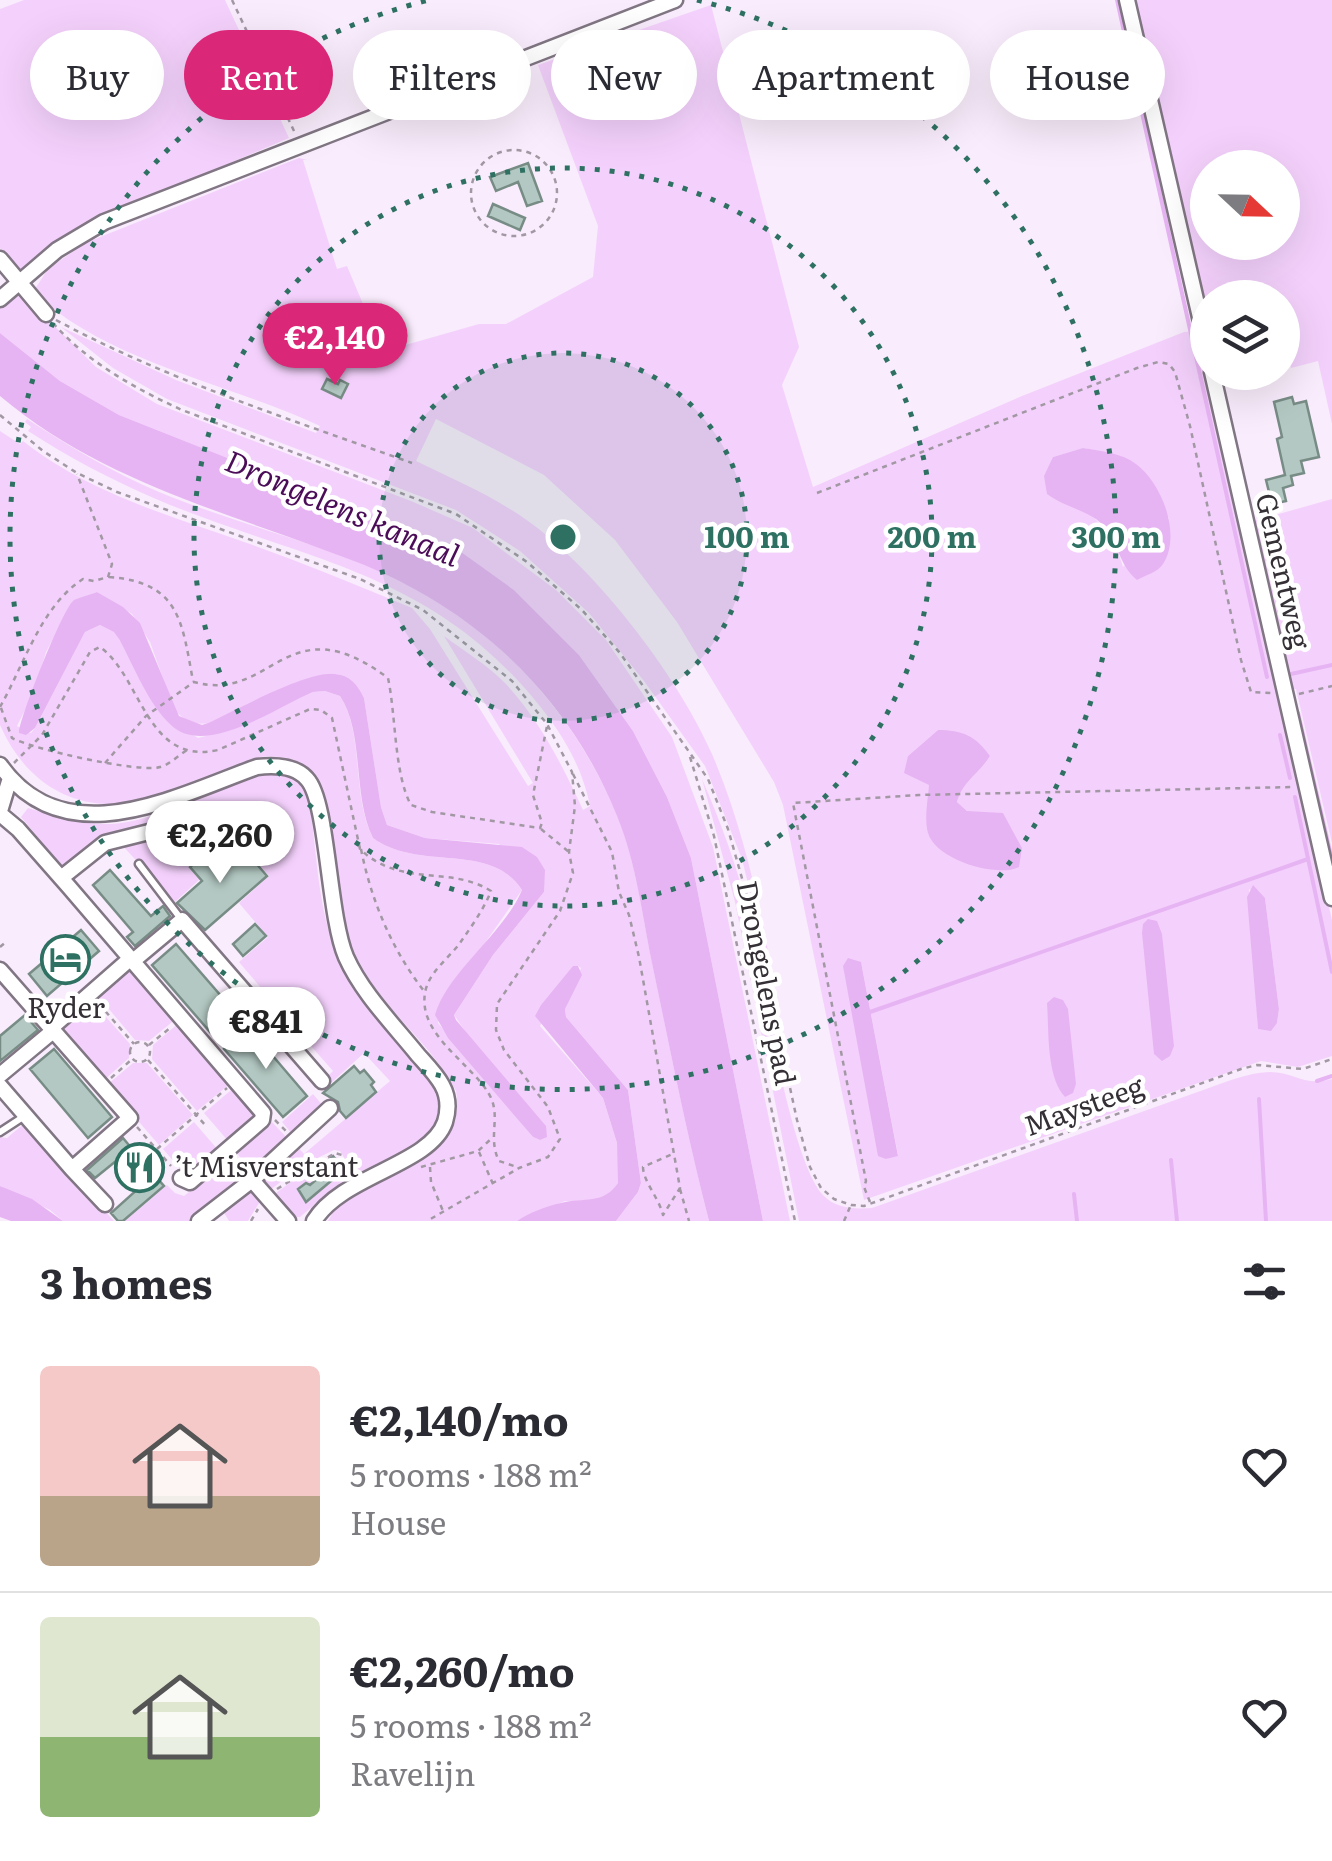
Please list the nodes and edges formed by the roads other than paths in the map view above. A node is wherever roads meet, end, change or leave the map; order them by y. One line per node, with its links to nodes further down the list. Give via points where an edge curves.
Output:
1 (675, 0): 5 (street, via 104,222)
2 (1127, 0): 4 (street)
3 (0, 259): 5 (street)
4 (1191, 280)
5 (17, 283): 6 (street); 7 (street)
6 (0, 299)
7 (46, 314)
8 (1216, 390): 15 (street, Gementweg)
9 (0, 765): 10 (street)
10 (10, 778): 11 (street); 32 (street, via 41,802 100,814 131,813 257,766 278,765 308,780 318,799 330,900 346,956 441,1082 448,1101 433,1141 330,1201)
11 (0, 812): 14 (street)
12 (209, 817): 14 (street, via 105,842)
13 (140, 864): 16 (lane)
14 (61, 878): 17 (street)
15 (1332, 898)
16 (182, 920): 17 (street); 21 (street)
17 (132, 959): 19 (street); 27 (street, via 264,1117 190,1182)
18 (1, 973): 19 (street)
19 (52, 1030): 20 (street); 26 (street, via 130,1118)
20 (0, 1076)
21 (322, 1081)
22 (0, 1086): 24 (street)
23 (330, 1108): 28 (street)
24 (25, 1115): 25 (lane); 26 (street)
25 (0, 1132)
26 (72, 1168): 29 (street)
27 (181, 1178)
28 (252, 1180): 30 (street); 31 (street)
29 (105, 1204)
30 (199, 1221)
31 (288, 1221)
32 (314, 1221)

